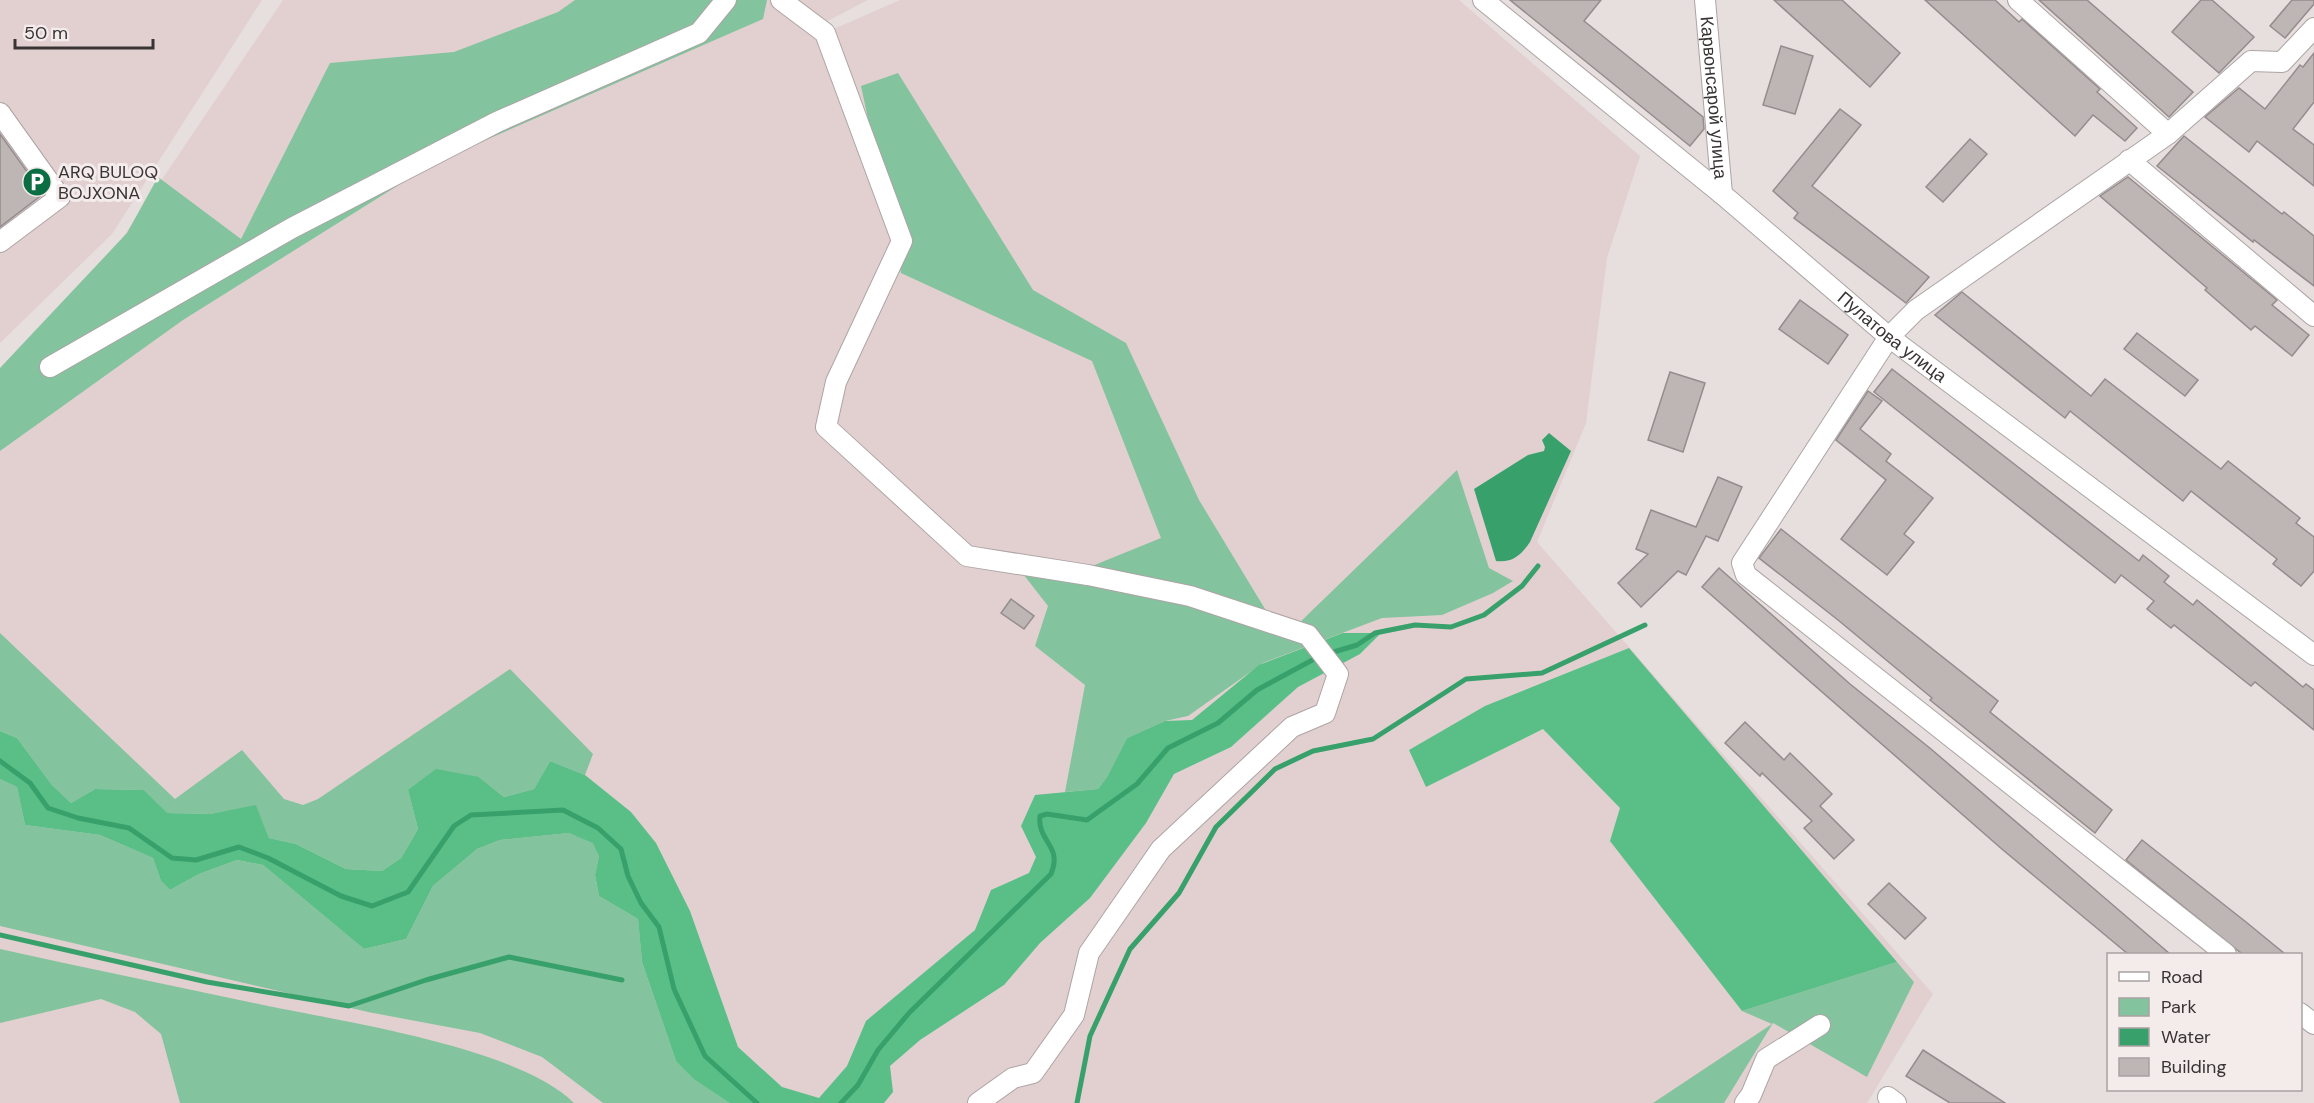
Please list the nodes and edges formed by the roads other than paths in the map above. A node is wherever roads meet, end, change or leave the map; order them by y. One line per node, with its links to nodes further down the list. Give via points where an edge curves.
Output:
1 (726, 0): 14 (street, via 699,33 497,122 292,228)
2 (781, 0): 20 (street, via 825,33 902,242 836,382 826,427 967,556 1190,596 1308,635 1338,674 1325,713 1292,727 1161,849 1089,953 1074,1015 1033,1073 1013,1078)
3 (1484, 0): 10 (street, Пулатова улица)
4 (1705, 0): 10 (street, Карвонсарой улица)
5 (2018, 0): 8 (street)
6 (2314, 28): 8 (street, via 2282,62 2251,61)
7 (0, 113): 11 (street, via 60,196)
8 (2168, 134): 9 (street)
9 (2129, 160): 12 (street); 13 (street, via 1916,310)
10 (1722, 194): 13 (street, Пулатова улица)
11 (0, 242)
12 (2314, 316)
13 (1889, 337): 15 (street, Пулатова улица); 16 (street, via 1749,550 1742,563 1746,575)
14 (50, 367)
15 (2314, 655)
16 (2225, 953)
17 (2302, 1015): 19 (street)
18 (1820, 1024): 21 (street, via 1766,1059)
19 (2314, 1024)
20 (978, 1103)
21 (1745, 1103)

